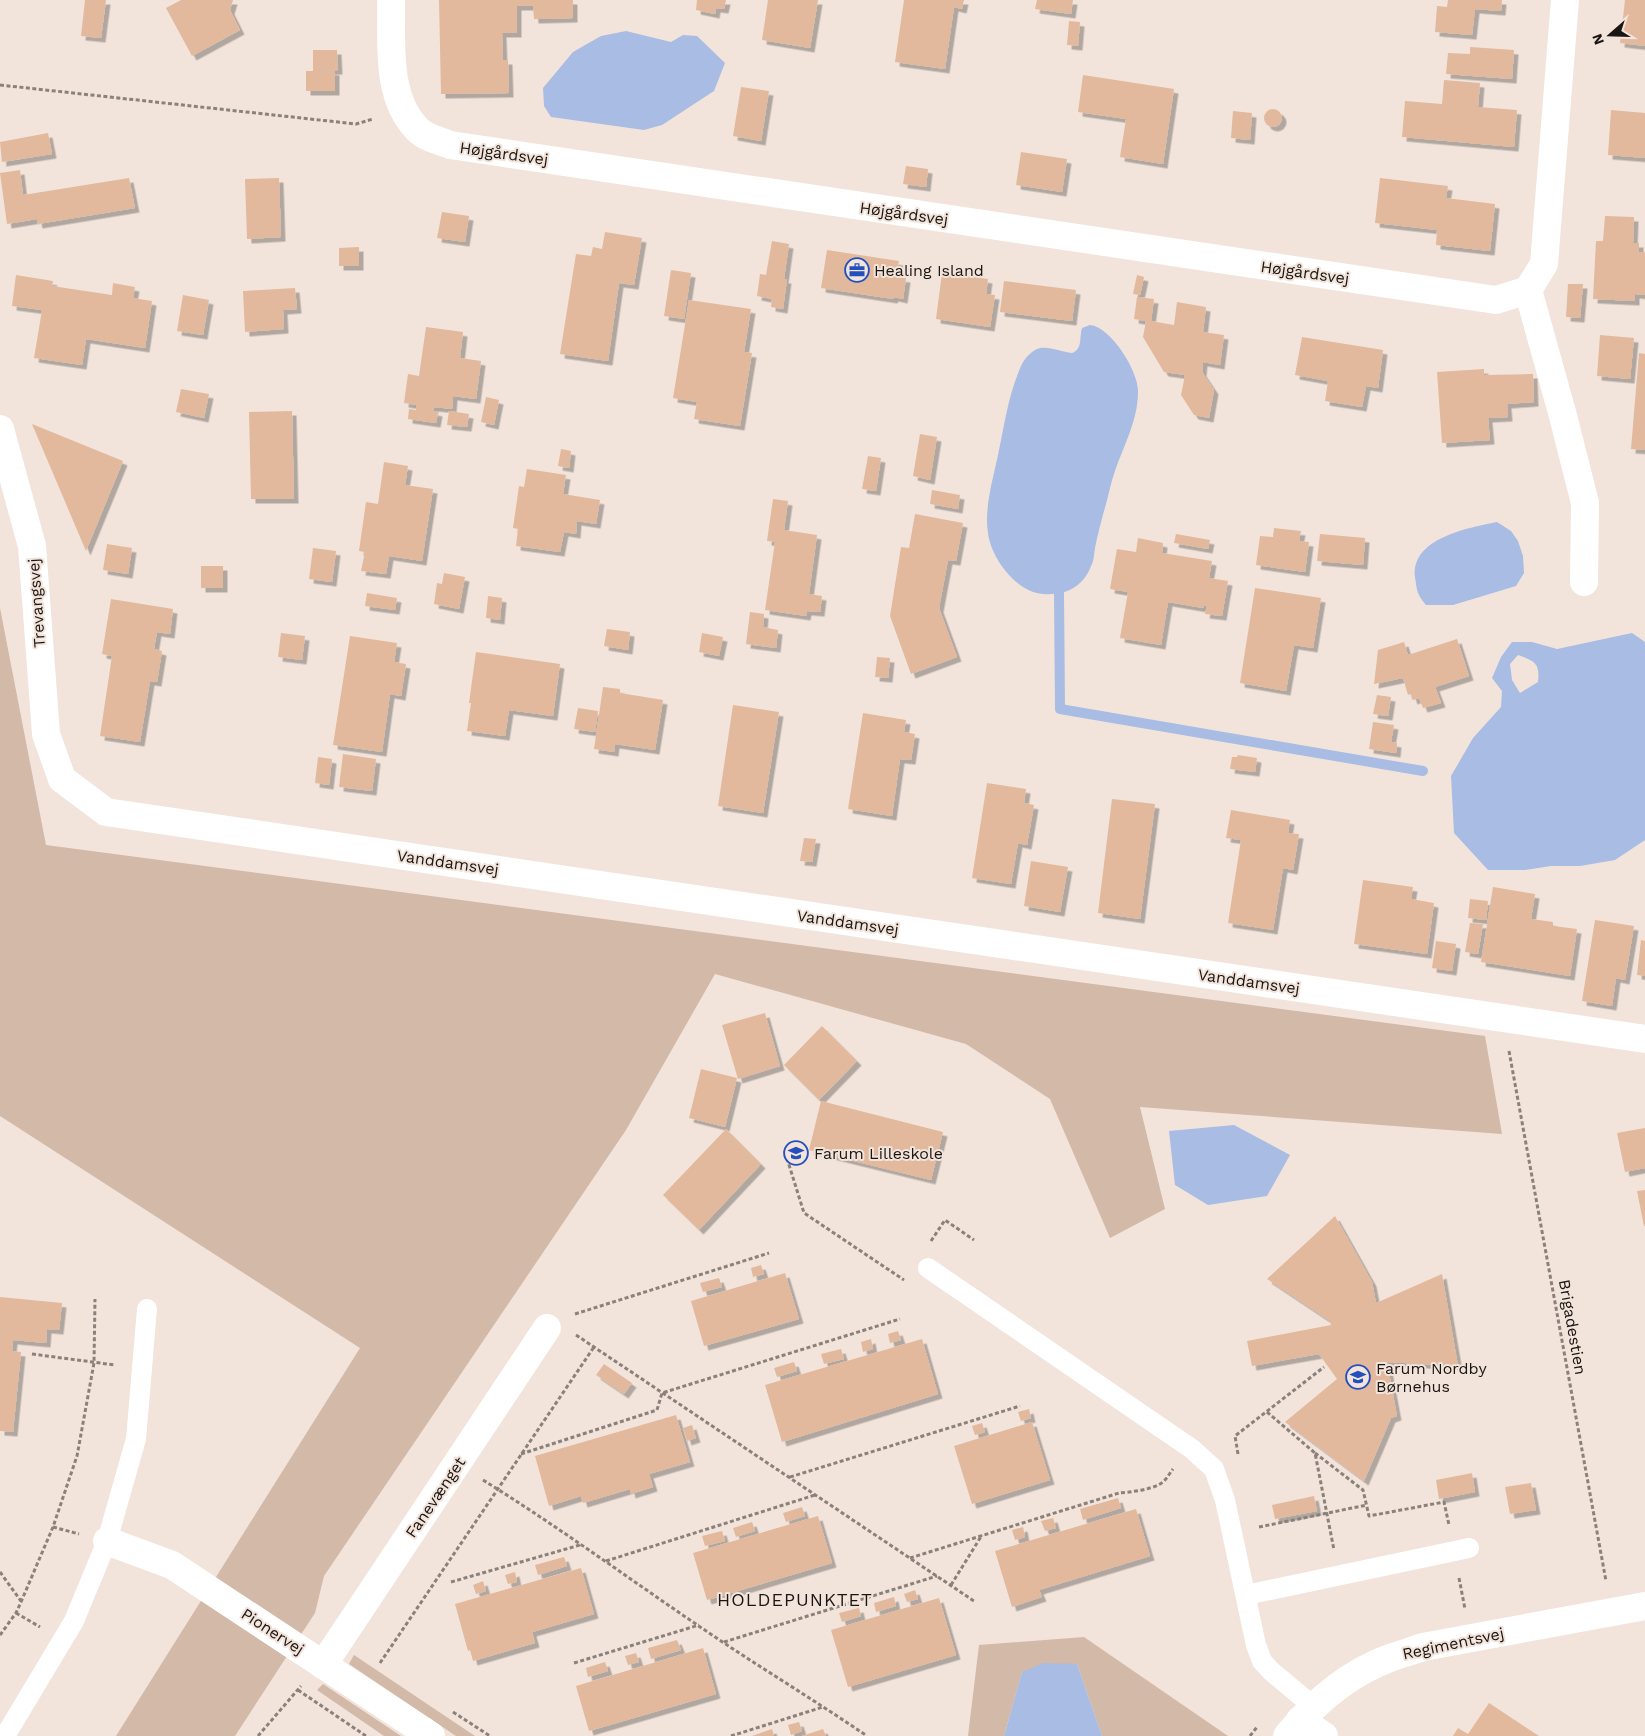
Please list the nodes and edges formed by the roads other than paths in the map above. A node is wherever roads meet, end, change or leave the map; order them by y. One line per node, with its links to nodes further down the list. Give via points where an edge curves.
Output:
1 (391, 0): 3 (street, Højgårdsvej, via 393,79 403,110 420,132 450,146 1496,300)
2 (1565, 0): 3 (street, via 1544,264)
3 (1528, 290): 5 (street, via 1585,503)
4 (0, 429): 6 (street, Trevangsvej, via 32,546 46,734)
5 (1584, 582)
6 (62, 779): 7 (street, Vanddamsvej, via 106,812)
7 (1645, 1039)
8 (928, 1268): 13 (lane, via 1192,1449 1214,1469 1225,1500)
9 (147, 1309): 11 (lane, via 136,1438)
10 (551, 1324): 15 (street, Fanevænget)
11 (107, 1541): 15 (street, Pionervej, via 172,1565); 17 (lane, via 74,1621)
12 (1461, 1549): 13 (lane)
13 (1246, 1595): 16 (lane, via 1262,1661)
14 (1645, 1606): 16 (street, Regimentsvej, via 1423,1647 1388,1658 1356,1674 1326,1695)
15 (323, 1664): 18 (street, Pionervej)
16 (1300, 1721): 19 (street)
17 (5, 1736)
18 (430, 1736)
19 (1324, 1736)

